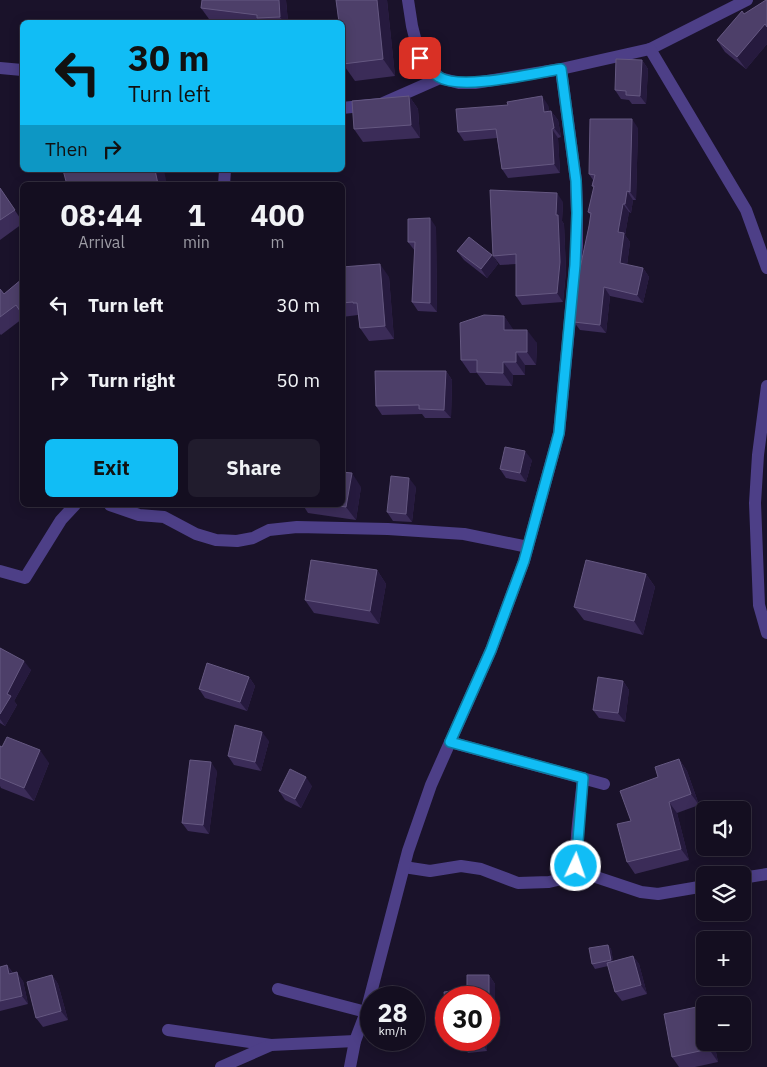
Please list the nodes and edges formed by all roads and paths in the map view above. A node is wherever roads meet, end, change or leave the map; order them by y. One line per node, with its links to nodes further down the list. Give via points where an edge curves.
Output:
1 (408, 0): 7 (street, via 420,58)
2 (748, 1): 3 (street)
3 (650, 48): 5 (street); 9 (street, via 746,210)
4 (0, 68): 6 (street)
5 (561, 69): 7 (street, via 475,83); 13 (street, via 576,181 577,246 559,433)
6 (20, 70)
7 (440, 78): 8 (street, via 381,104)
8 (345, 108)
9 (767, 268)
10 (767, 386): 15 (street, via 755,503 759,605)
11 (73, 507): 14 (street, via 61,520 25,578)
12 (116, 507): 13 (street, via 139,514 164,516 196,534 216,540 237,541 270,530 297,527 388,529 464,534)
13 (528, 547): 16 (street, via 491,650)
14 (0, 571)
15 (767, 633)
16 (450, 742): 17 (street); 19 (street, via 431,785)
17 (583, 778): 18 (street); 21 (street, via 576,866)
18 (604, 784)
19 (404, 867): 21 (street, via 430,871 461,866 481,869 518,883 549,882); 24 (street)
20 (767, 874): 22 (street)
21 (579, 875): 23 (street, via 658,894)
22 (751, 877)
23 (696, 888)
24 (373, 986)
25 (278, 989): 26 (street)
26 (360, 1010)
27 (360, 1029): 29 (street)
28 (168, 1030): 30 (street)
29 (356, 1041): 30 (street); 32 (street)
30 (271, 1045): 31 (street)
31 (221, 1067)
32 (350, 1067)

